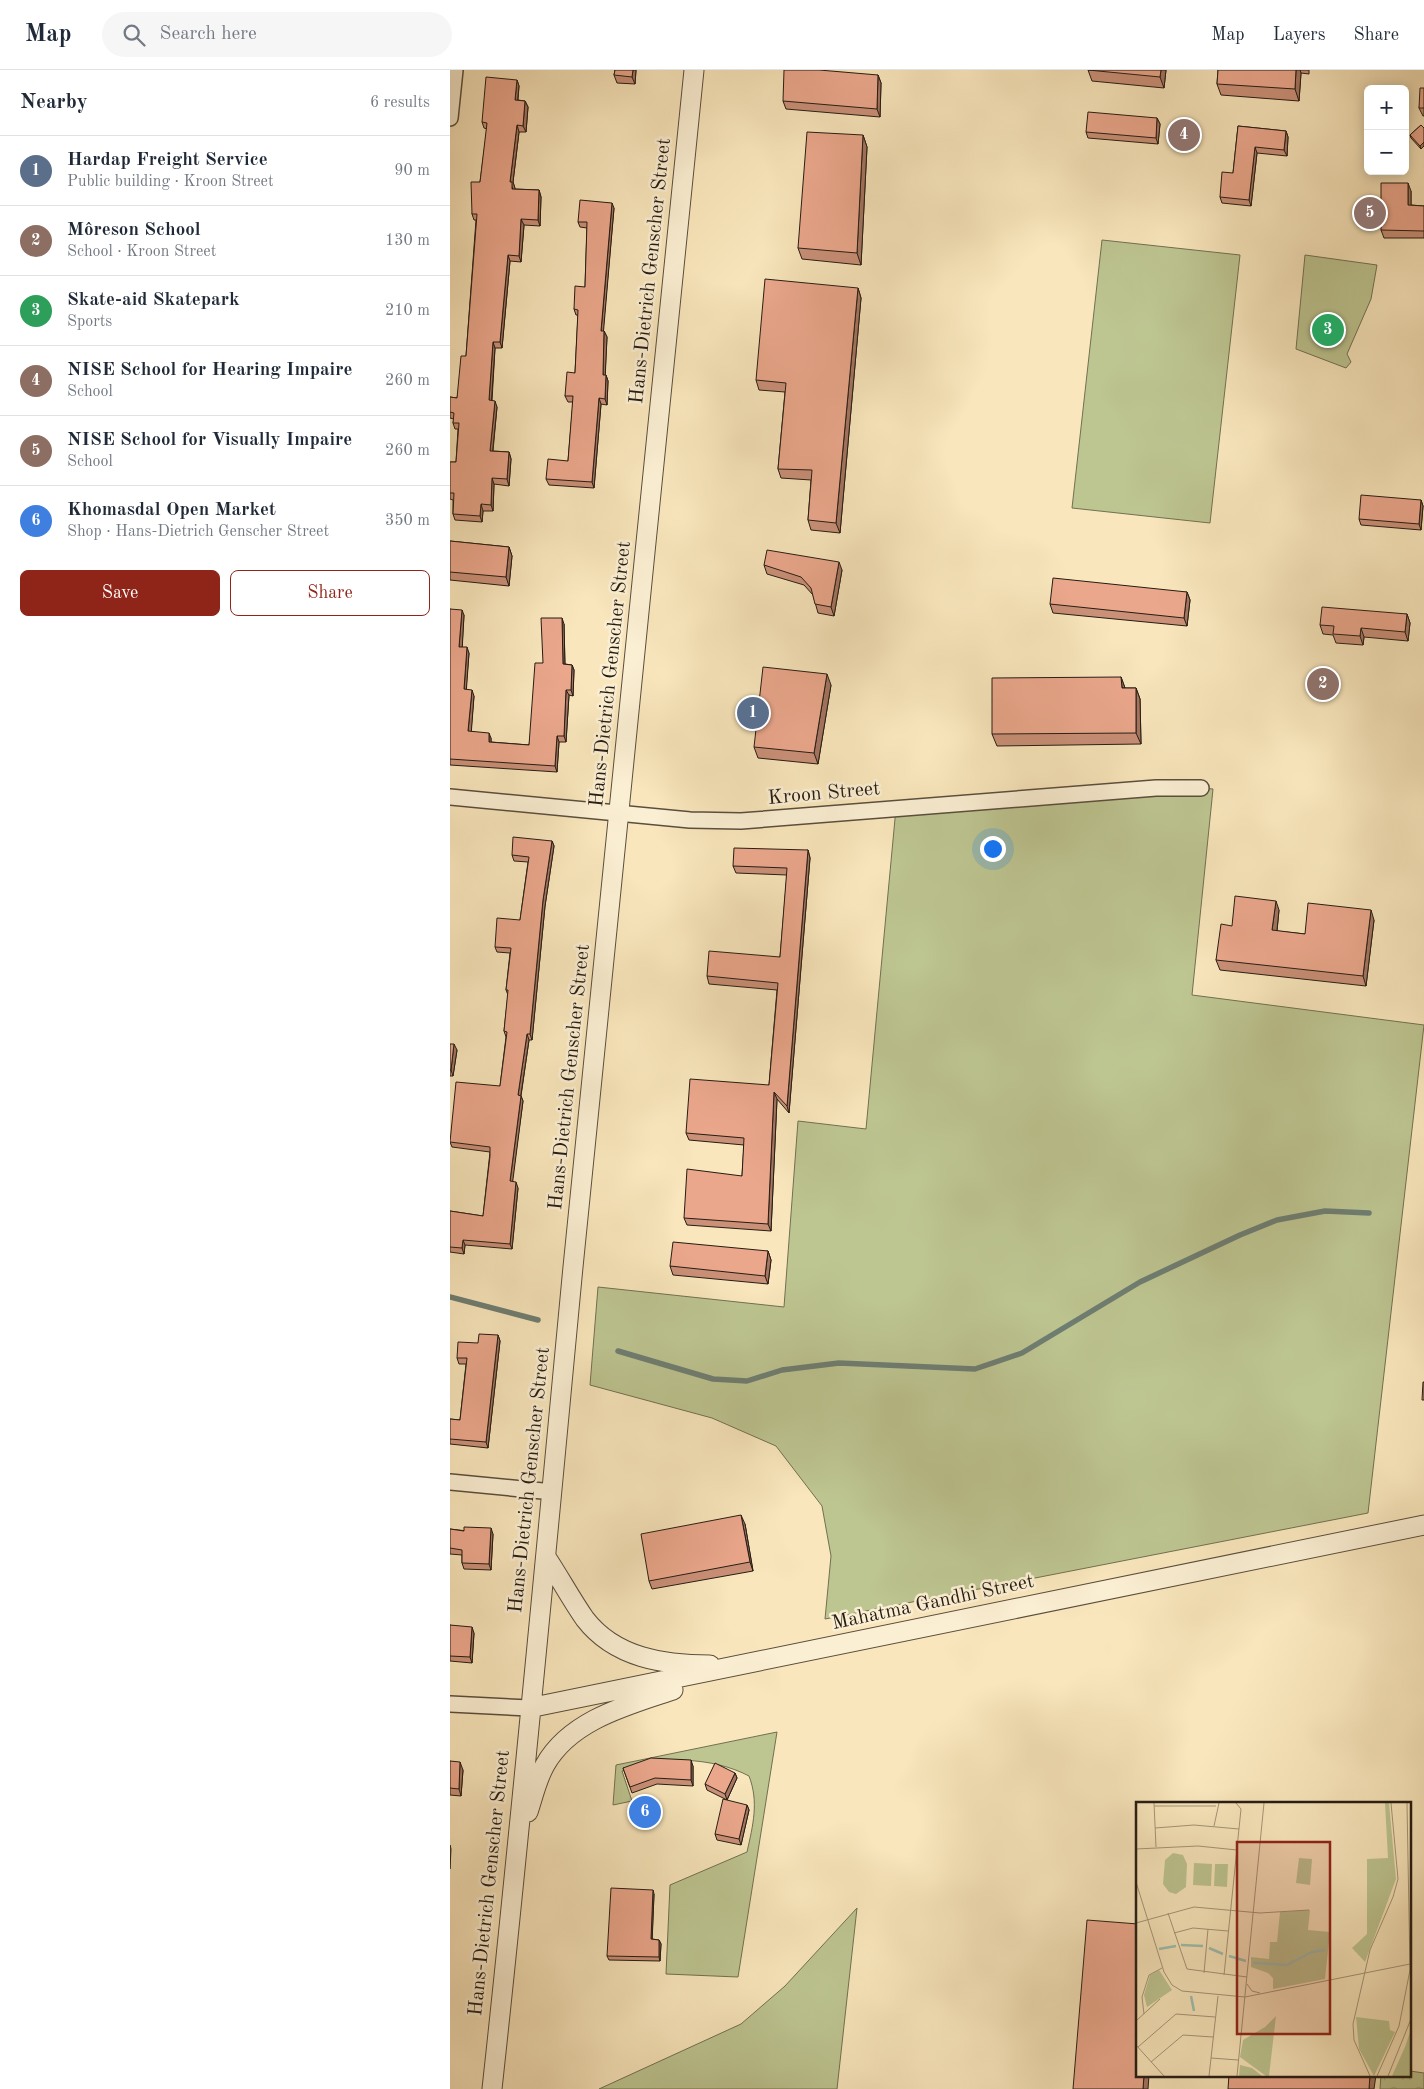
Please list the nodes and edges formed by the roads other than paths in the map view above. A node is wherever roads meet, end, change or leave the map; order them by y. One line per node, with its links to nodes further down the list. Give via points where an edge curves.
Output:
1 (455, 70): 3 (street)
2 (694, 70): 6 (street, Hans-Dietrich Genscher Street)
3 (450, 118)
4 (1201, 788): 6 (street, Kroon Street, via 1156,788 741,820 690,820)
5 (450, 797): 6 (street, Kroon Street)
6 (620, 812): 8 (street, Hans-Dietrich Genscher Street)
7 (450, 1482): 8 (street)
8 (553, 1492): 10 (street, Hans-Dietrich Genscher Street)
9 (1424, 1525): 11 (street, Mahatma Gandhi Street)
10 (546, 1558): 11 (street, via 587,1621 625,1651 649,1661); 13 (street, Hans-Dietrich Genscher Street)
11 (748, 1665): 13 (street, Mahatma Gandhi Street); 14 (street, via 622,1707 581,1728 562,1743 544,1766)
12 (450, 1704): 13 (street, Mahatma Gandhi Street)
13 (530, 1708): 14 (street, Hans-Dietrich Genscher Street)
14 (520, 1836): 15 (street, Hans-Dietrich Genscher Street)
15 (492, 2089)

